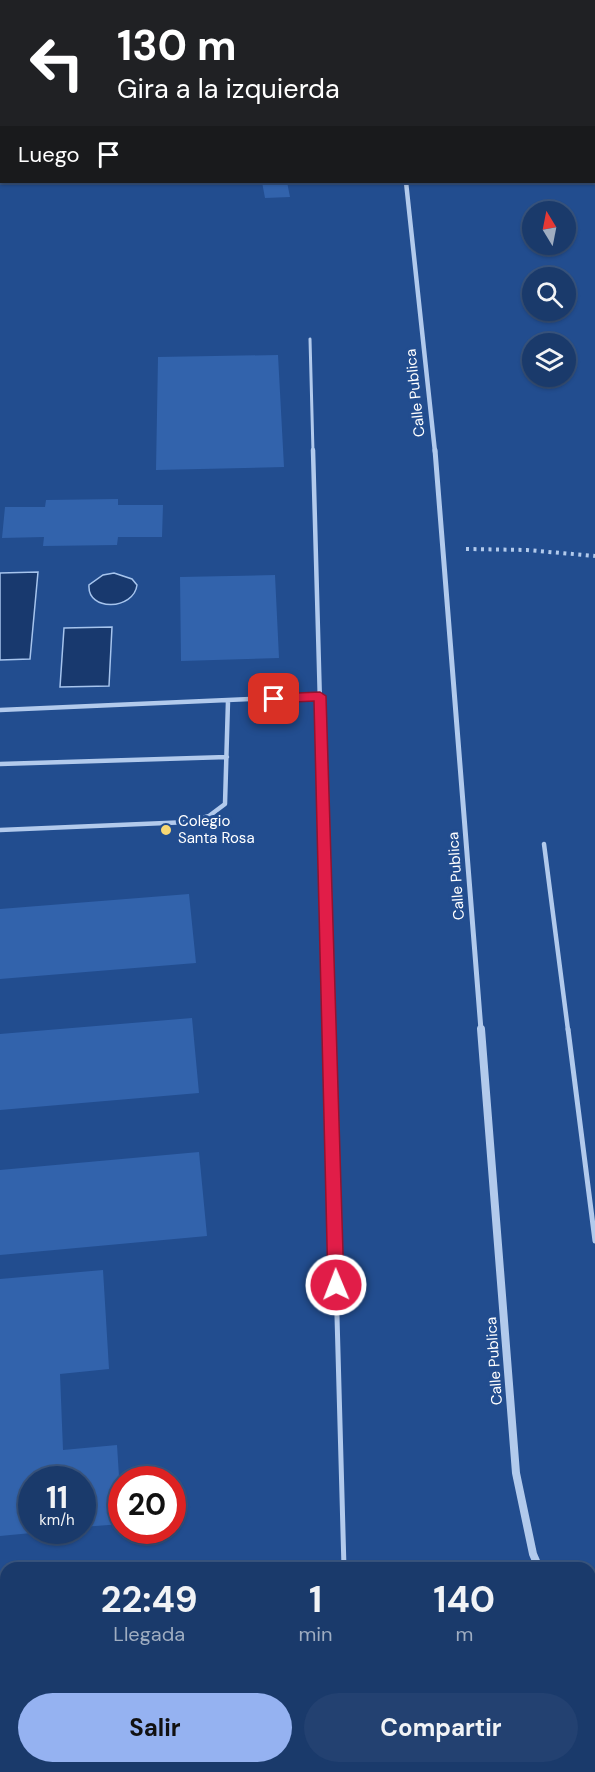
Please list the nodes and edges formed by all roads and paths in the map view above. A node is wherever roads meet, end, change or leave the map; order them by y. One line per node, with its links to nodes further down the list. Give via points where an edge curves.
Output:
1 (406, 183): 3 (street, Calle Publica)
2 (310, 339): 5 (lane)
3 (444, 549): 4 (path); 14 (street, Calle Publica, via 516,1473)
4 (595, 556)
5 (320, 696): 6 (lane); 13 (lane)
6 (228, 701): 7 (lane); 8 (lane)
7 (0, 710)
8 (227, 757): 9 (lane); 10 (lane, via 225,804 209,816 189,822)
9 (0, 765)
10 (0, 830)
11 (544, 844): 12 (lane)
12 (595, 1241)
13 (344, 1562)
14 (536, 1562)

